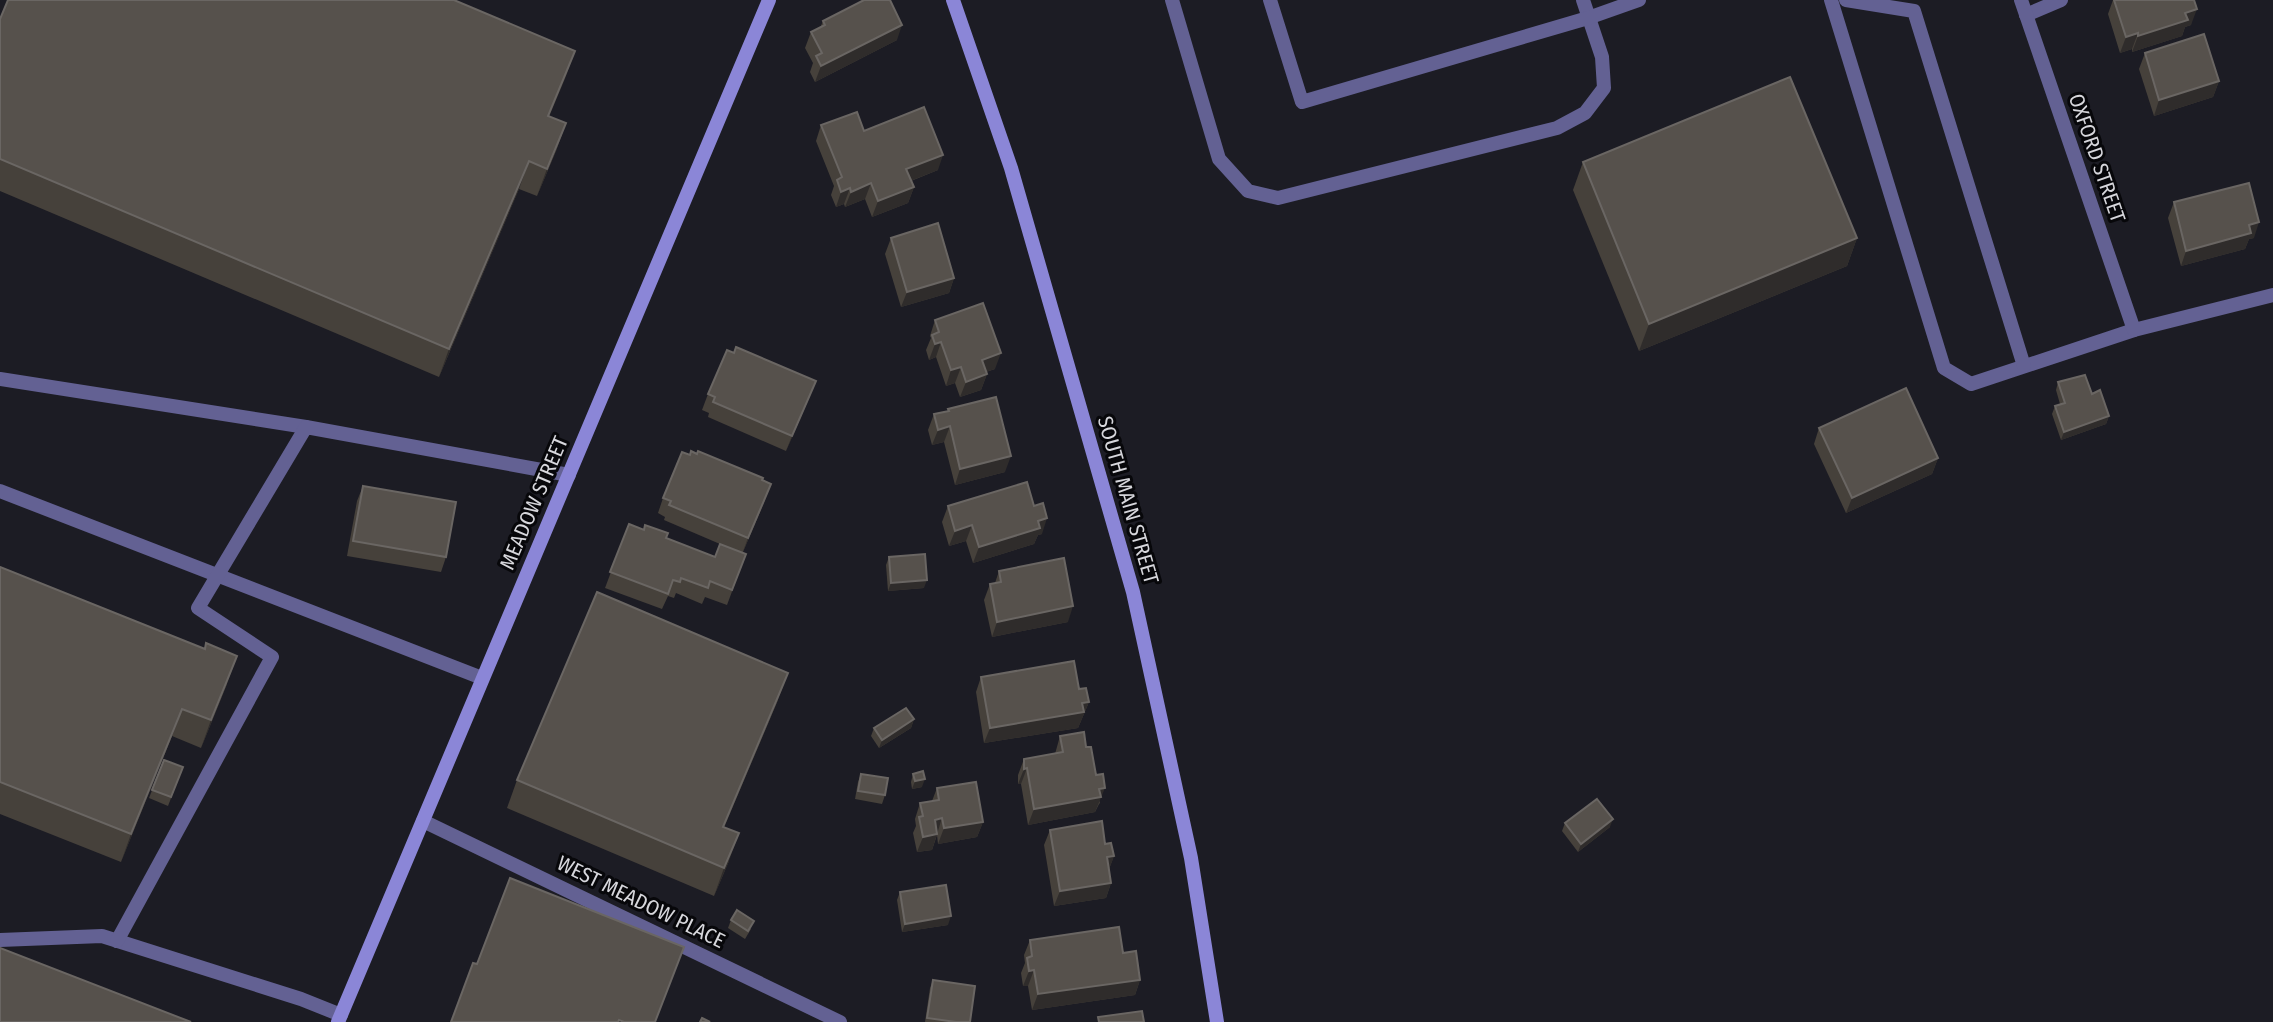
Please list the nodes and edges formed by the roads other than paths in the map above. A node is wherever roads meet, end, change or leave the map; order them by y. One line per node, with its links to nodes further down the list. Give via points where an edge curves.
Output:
1 (769, 0): 18 (main road, MEADOW STREET)
2 (954, 0): 27 (main road, SOUTH MAIN STREET, via 1012,168 1133,592 1191,859)
3 (1172, 0): 12 (street, via 1219,159 1248,191 1279,198 1557,128 1585,113 1604,88 1602,57)
4 (1270, 0): 12 (street, via 1302,102)
5 (1583, 0): 12 (street)
6 (1639, 0): 12 (street)
7 (1831, 0): 15 (street, via 1944,368 1971,384)
8 (1846, 0): 15 (street, via 1914,11)
9 (2021, 0): 11 (street, OXFORD STREET)
10 (2061, 0): 11 (street)
11 (2026, 15): 14 (street, OXFORD STREET)
12 (1588, 18)
13 (2273, 295): 14 (street)
14 (2134, 330): 15 (street)
15 (2024, 366)
16 (0, 379): 17 (street)
17 (306, 427): 18 (street); 20 (street)
18 (569, 475): 21 (main road, MEADOW STREET)
19 (0, 491): 20 (street)
20 (218, 575): 21 (street); 24 (street, via 198,608 272,657)
21 (482, 678): 22 (main road, MEADOW STREET)
22 (422, 821): 25 (main road, MEADOW STREET); 26 (street, WEST MEADOW PLACE)
23 (0, 940): 24 (street, via 102,936)
24 (117, 941): 25 (street, via 301,999)
25 (339, 1019)
26 (840, 1022)
27 (1217, 1022)

